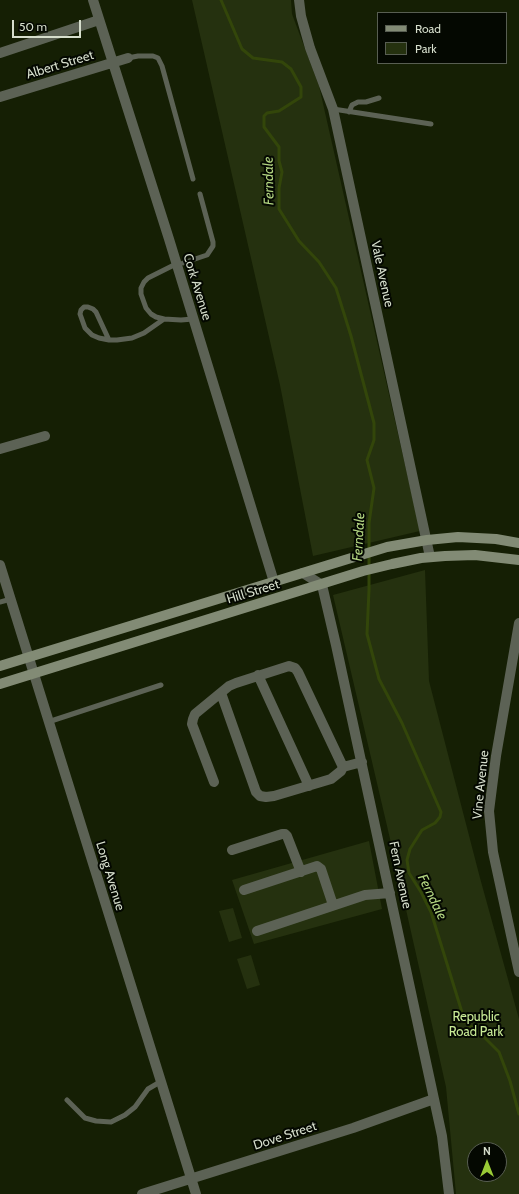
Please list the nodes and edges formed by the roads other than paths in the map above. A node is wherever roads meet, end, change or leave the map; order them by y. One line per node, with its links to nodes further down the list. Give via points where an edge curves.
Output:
1 (93, 0): 3 (street, Cork Avenue)
2 (299, 0): 9 (street, Vale Avenue, via 310,48)
3 (99, 20): 4 (street); 6 (street, Cork Avenue)
4 (0, 53)
5 (128, 58): 6 (street, Albert Street); 12 (lane, via 158,58)
6 (112, 63): 7 (street, Albert Street); 14 (street, Cork Avenue)
7 (0, 97)
8 (379, 98): 10 (lane, via 358,102 352,105)
9 (333, 109): 10 (lane); 20 (street, Vale Avenue)
10 (349, 112): 11 (lane)
11 (431, 124)
12 (193, 179)
13 (200, 194): 14 (lane, via 213,246 207,255)
14 (180, 263): 15 (lane, via 148,278 141,288 146,308 156,317); 16 (street, Cork Avenue)
15 (164, 319): 16 (lane); 17 (lane, via 132,338)
16 (193, 319): 26 (street, Cork Avenue)
17 (109, 340): 17 (lane, via 92,335 85,328 80,314 84,307 96,312)
18 (45, 436): 19 (street)
19 (0, 449)
20 (427, 540): 21 (main road, Hill Street, via 458,537); 22 (street, Vale Avenue); 25 (main road, Hill Street, via 387,547)
21 (519, 543)
22 (430, 557): 23 (main road, Hill Street, via 475,555); 27 (main road, Hill Street, via 363,571)
23 (519, 560)
24 (0, 565): 28 (street, Long Avenue)
25 (303, 573): 26 (main road, Hill Street); 27 (street)
26 (274, 582): 31 (main road, Hill Street)
27 (322, 585): 33 (main road, Hill Street); 39 (street, Fern Avenue)
28 (10, 599): 29 (lane); 31 (street, Long Avenue)
29 (0, 602)
30 (519, 623): 49 (street, Vine Avenue, via 489,811 493,852)
31 (28, 658): 32 (main road, Hill Street); 33 (street, Long Avenue)
32 (0, 666)
33 (33, 674): 35 (main road, Hill Street); 38 (street, Long Avenue)
34 (258, 676): 37 (street, via 236,683); 40 (street, via 289,666 295,668); 42 (street)
35 (0, 684)
36 (161, 684): 38 (lane)
37 (221, 693): 41 (street, via 195,714 192,724); 42 (street, via 256,792 266,797)
38 (48, 722): 50 (street, Long Avenue)
39 (362, 762): 40 (street); 46 (street, Fern Avenue)
40 (343, 767): 42 (street, via 336,776)
41 (214, 782)
42 (309, 786)
43 (232, 850): 44 (street, via 285,834)
44 (301, 872): 45 (street); 47 (street, via 319,867)
45 (244, 890)
46 (390, 892): 47 (street, via 365,895); 51 (street, Fern Avenue)
47 (333, 905): 48 (street)
48 (257, 931)
49 (519, 972)
50 (160, 1082): 52 (lane, via 148,1089 136,1107 110,1122 84,1118); 53 (street, Long Avenue)
51 (434, 1099): 53 (street, Dove Street); 56 (street, Fern Avenue, via 442,1136)
52 (67, 1100)
53 (191, 1179): 54 (street, Dove Street); 55 (street, Long Avenue)
54 (142, 1194)
55 (196, 1194)
56 (449, 1194)

